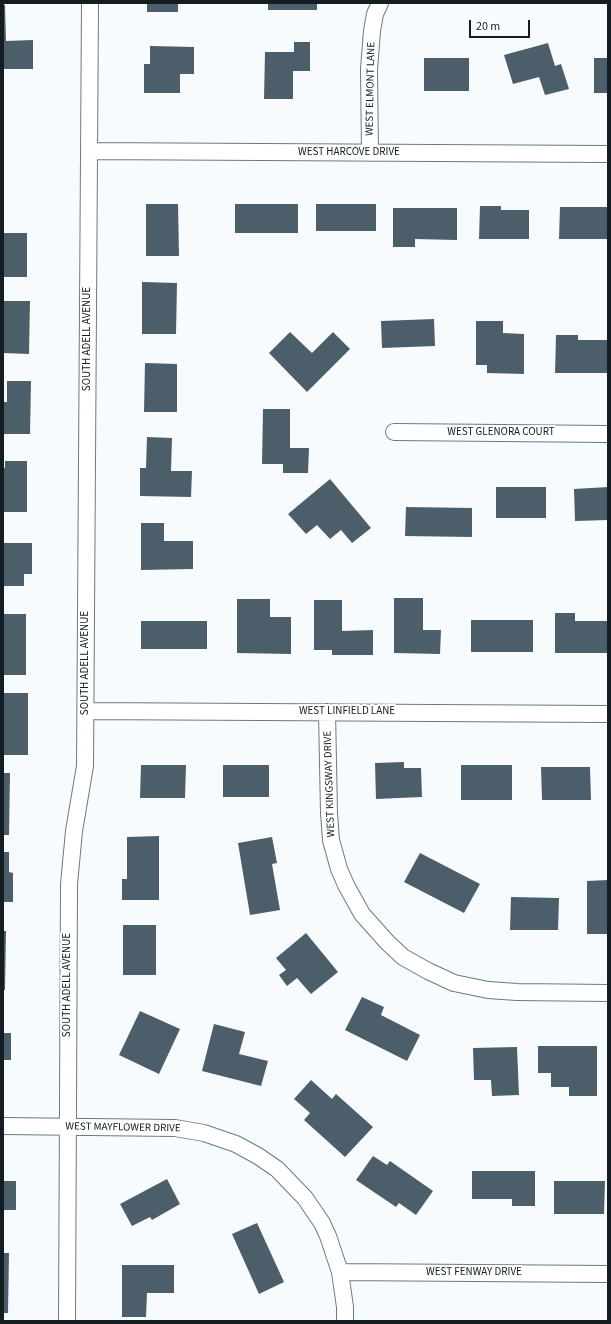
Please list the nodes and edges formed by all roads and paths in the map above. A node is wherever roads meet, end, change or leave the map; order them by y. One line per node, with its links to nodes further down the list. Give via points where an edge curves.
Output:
1 (90, 3): 3 (street, SOUTH ADELL AVENUE)
2 (380, 3): 4 (street, WEST ELMONT LANE, via 372,31 369,69)
3 (89, 151): 4 (street, WEST HARCOVE DRIVE); 8 (street, SOUTH ADELL AVENUE)
4 (370, 153): 5 (street, WEST HARCOVE DRIVE)
5 (608, 154)
6 (394, 432): 7 (street, WEST GLENORA COURT)
7 (608, 434)
8 (86, 711): 9 (street, WEST LINFIELD LANE); 13 (street, SOUTH ADELL AVENUE, via 85,766 68,884)
9 (327, 712): 10 (street, WEST LINFIELD LANE); 11 (street, WEST KINGSWAY DRIVE, via 331,840 346,885 362,914 386,942 403,957 454,983 488,990 517,992)
10 (608, 714)
11 (608, 993)
12 (3, 1126): 13 (street, WEST MAYFLOWER DRIVE)
13 (68, 1126): 14 (street, WEST MAYFLOWER DRIVE, via 175,1128 204,1133 236,1144 277,1169 305,1198 322,1223); 16 (street, SOUTH ADELL AVENUE)
14 (340, 1272): 15 (street, WEST FENWAY DRIVE); 17 (street, WEST MAYFLOWER DRIVE)
15 (608, 1274)
16 (67, 1321)
17 (345, 1321)

